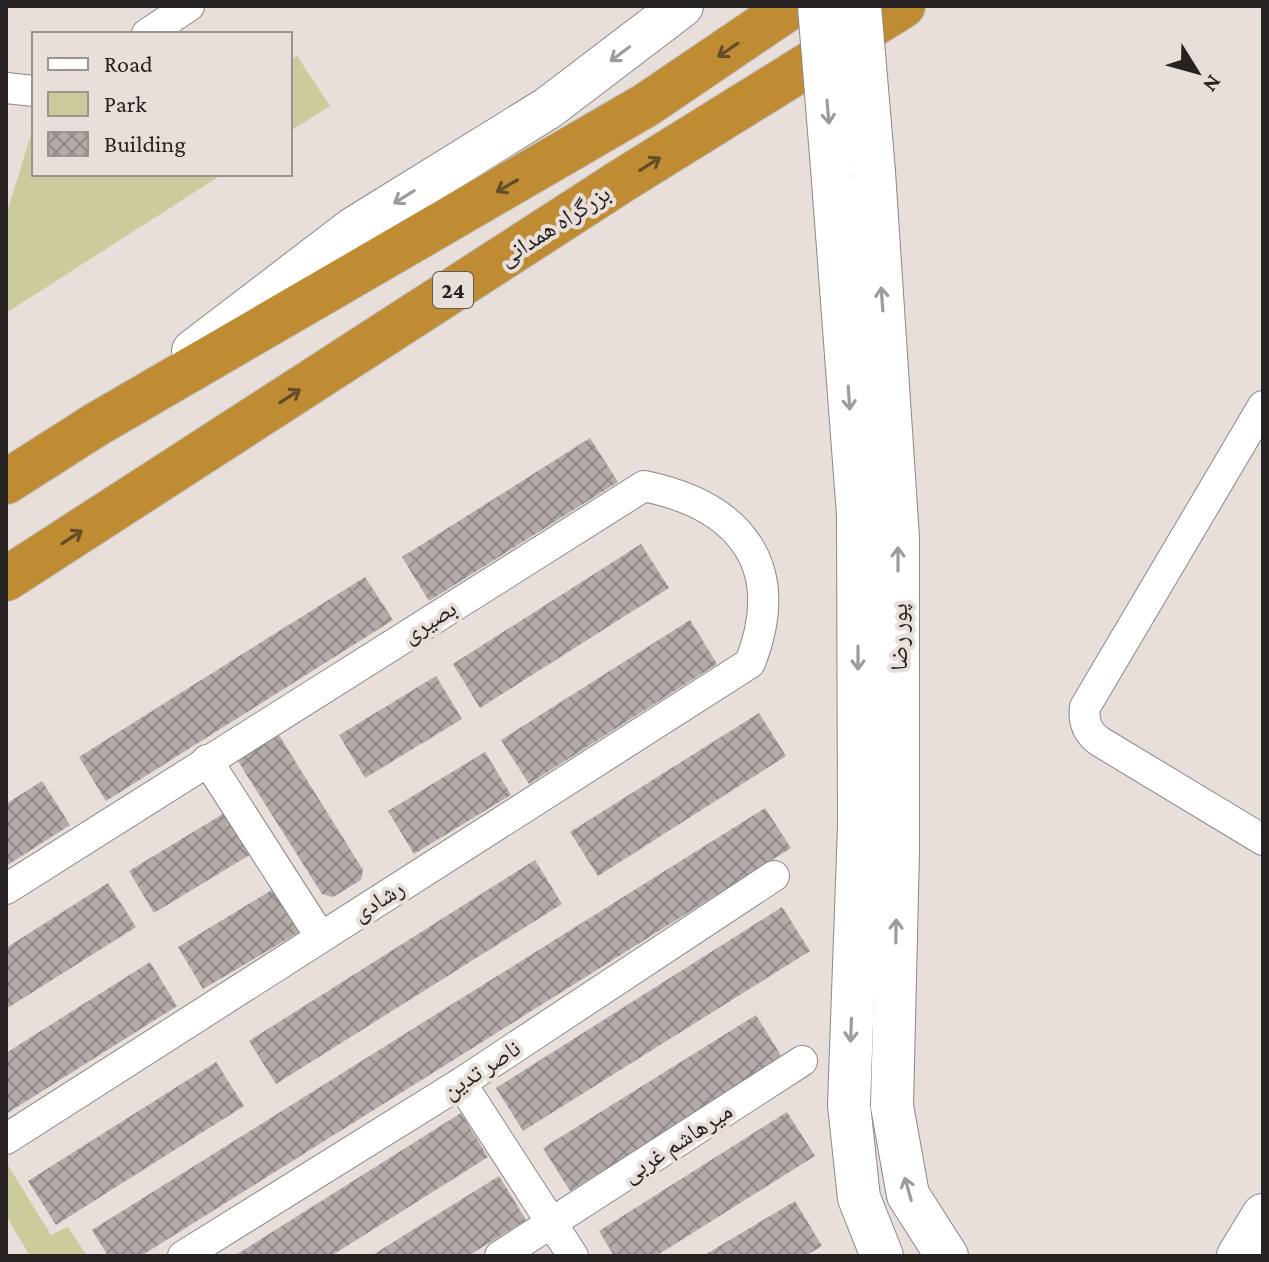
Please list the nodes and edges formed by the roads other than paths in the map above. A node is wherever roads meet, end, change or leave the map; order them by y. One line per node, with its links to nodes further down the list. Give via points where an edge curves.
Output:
1 (189, 6): 7 (street)
2 (682, 6): 11 (street, one-way to 11, via 548,108 354,228)
3 (792, 6): 11 (highway, one-way to 11, via 646,105)
4 (819, 6): 28 (street, پور رضا, one-way to 28, bridge, via 858,515 859,827 849,1105 859,1198)
5 (860, 6): 29 (street, پور رضا, one-way to 5, bridge, via 908,1195 892,1106 898,538)
6 (903, 6): 13 (highway, بزرگراه همدانی / 24, one-way to 6, via 623,180)
7 (150, 32)
8 (6, 88): 9 (street)
9 (32, 91)
10 (1263, 406): 16 (street, via 1083,717 1099,741)
11 (97, 424): 12 (highway)
12 (6, 482)
13 (6, 579)
14 (750, 663): 15 (street, بصیری, via 764,609 756,559 743,536 696,501 644,486); 19 (street, رشادی)
15 (207, 760): 18 (street, بصیری); 19 (street)
16 (1263, 840)
17 (774, 876): 21 (street, ناصر تدین)
18 (6, 889)
19 (320, 936): 22 (street, رشادی)
20 (802, 1061): 24 (street, میرهاشم غربی)
21 (461, 1083): 24 (street); 25 (street, ناصر تدین)
22 (6, 1139)
23 (1263, 1215): 30 (street)
24 (552, 1223): 26 (street, میرهاشم غربی); 27 (street)
25 (183, 1256)
26 (500, 1256)
27 (573, 1256)
28 (882, 1256)
29 (947, 1256)
30 (1238, 1256)

